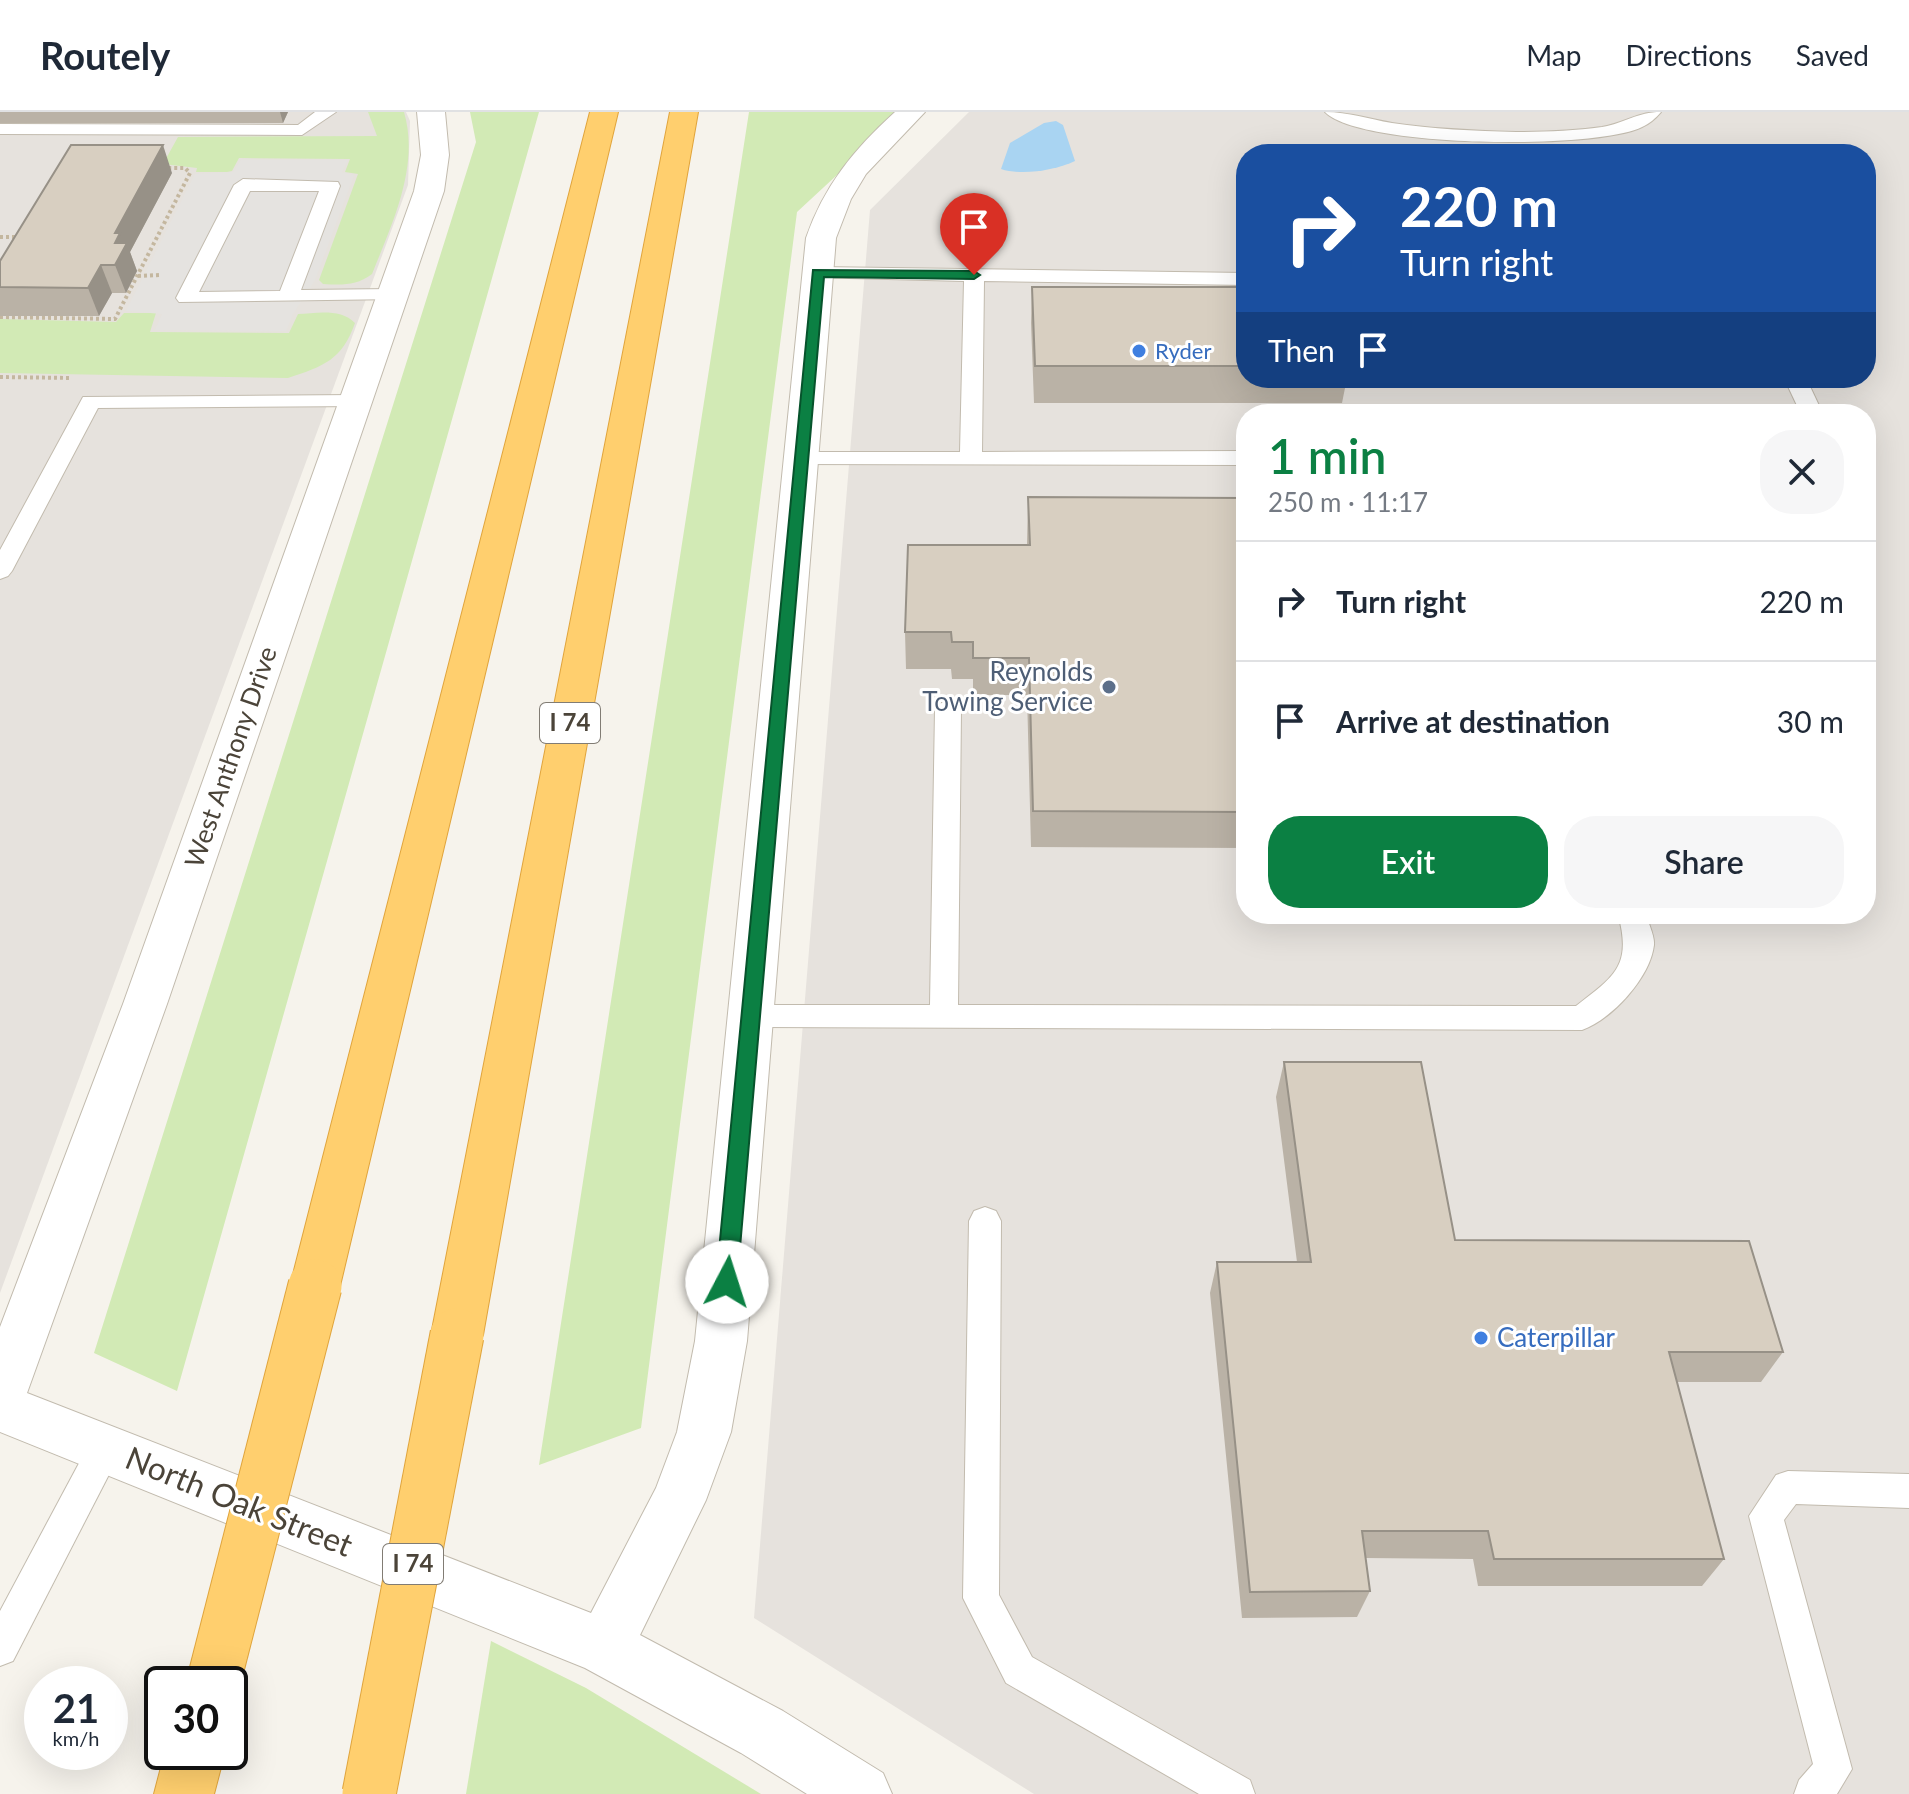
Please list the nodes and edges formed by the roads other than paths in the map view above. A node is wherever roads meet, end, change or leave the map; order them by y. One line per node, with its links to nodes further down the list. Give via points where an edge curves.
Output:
1 (327, 112): 8 (lane, via 302,130)
2 (431, 112): 12 (street, West Anthony Drive, via 435,155 429,191)
3 (604, 112): 30 (highway, bridge)
4 (684, 112): 33 (highway, I 74, bridge)
5 (911, 112): 9 (street, via 845,180 829,210)
6 (1334, 112): 7 (lane, via 1370,125 1532,138 1625,130)
7 (1652, 112)
8 (0, 129)
9 (818, 273): 10 (lane); 16 (street)
10 (974, 275): 11 (lane); 17 (lane)
11 (1236, 279)
12 (393, 295): 13 (lane); 14 (street, West Anthony Drive)
13 (288, 297): 13 (lane, via 331,186 243,185 186,298)
14 (356, 401): 18 (lane, via 91,402); 24 (street, West Anthony Drive, via 145,1004)
15 (1236, 458): 17 (lane)
16 (801, 459): 17 (lane); 21 (street)
17 (971, 459)
18 (0, 571)
19 (948, 710): 22 (lane)
20 (1635, 924): 22 (lane, via 1640,944 1623,985 1582,1018)
21 (751, 1016): 22 (lane); 28 (street, via 721,1341 704,1432 679,1500)
22 (944, 1017)
23 (985, 1221): 35 (lane, via 981,1598 1019,1670)
24 (0, 1396)
25 (0, 1407): 26 (street, North Oak Street)
26 (105, 1448): 28 (street, North Oak Street); 29 (lane)
27 (1909, 1491): 36 (lane, via 1788,1487 1766,1516 1833,1769)
28 (604, 1647): 34 (street, North Oak Street, via 762,1732)
29 (0, 1648)
30 (218, 1666)
31 (190, 1770): 32 (highway)
32 (184, 1794)
33 (369, 1794)
34 (862, 1794)
35 (1236, 1794)
36 (1813, 1794)

